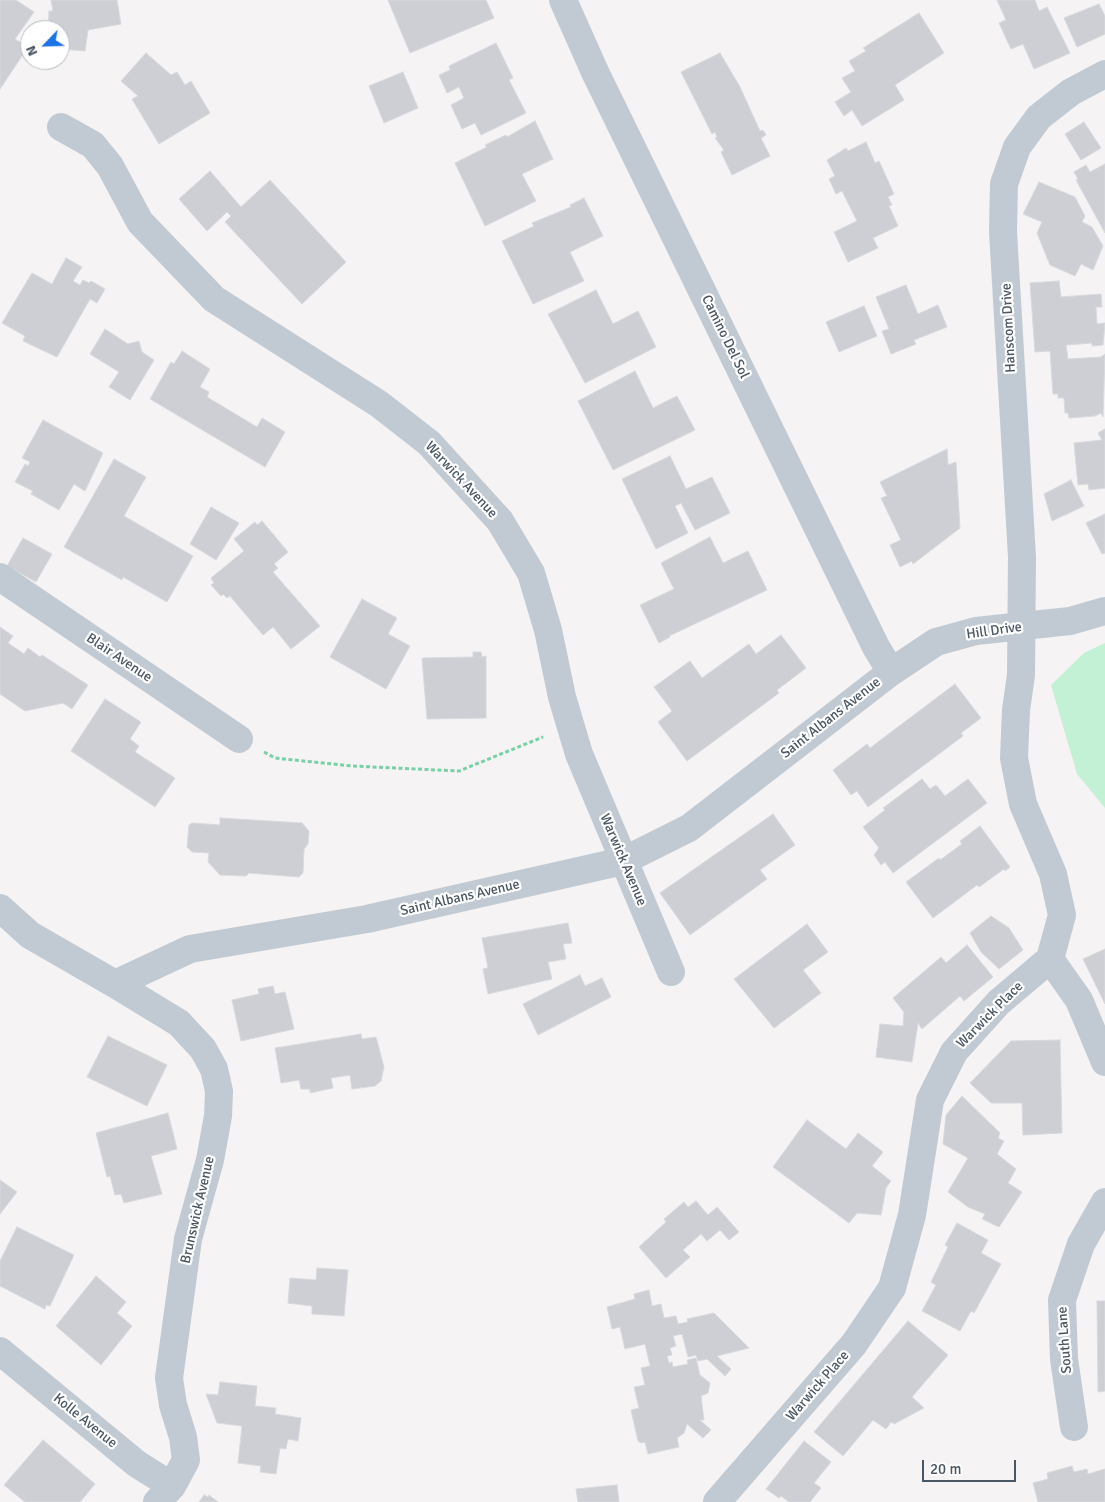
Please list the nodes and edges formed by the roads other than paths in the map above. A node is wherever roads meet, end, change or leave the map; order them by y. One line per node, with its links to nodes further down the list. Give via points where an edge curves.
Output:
1 (563, 0): 7 (street, Camino Del Sol, via 608,99)
2 (1105, 74): 6 (street, Hanscom Drive, via 1071,92 1039,117 1017,147 1004,184 1003,232 1022,557)
3 (61, 127): 9 (street, Warwick Avenue, via 93,145 110,166 140,222 214,299 379,404 428,443 500,522 531,573 579,754)
4 (0, 577): 8 (street, Blair Avenue)
5 (1105, 611): 6 (street, Hill Drive, via 1070,621)
6 (1020, 627): 7 (street, Hill Drive, via 976,631 936,642); 11 (street, via 1021,675 1014,758 1023,804 1053,874 1062,914)
7 (891, 672): 9 (street, Saint Albans Avenue, via 689,828)
8 (239, 739)
9 (623, 861): 12 (street, Warwick Avenue); 13 (street, Saint Albans Avenue, via 367,919 190,949)
10 (0, 908): 13 (street, via 30,935)
11 (1050, 959): 14 (street, via 1078,1000); 19 (street, Warwick Place, via 999,1002 954,1052 930,1100 912,1215 892,1288 854,1344)
12 (671, 972)
13 (115, 984): 18 (street, Brunswick Avenue, via 178,1023 203,1049 214,1069 220,1091 210,1160 188,1239 172,1340 169,1378 186,1460)
14 (1105, 1062)
15 (1105, 1202): 17 (street, South Lane, via 1081,1244 1062,1300 1064,1359)
16 (0, 1351): 18 (street, Kolle Avenue, via 137,1464)
17 (1074, 1427)
18 (165, 1494)
19 (717, 1502)

